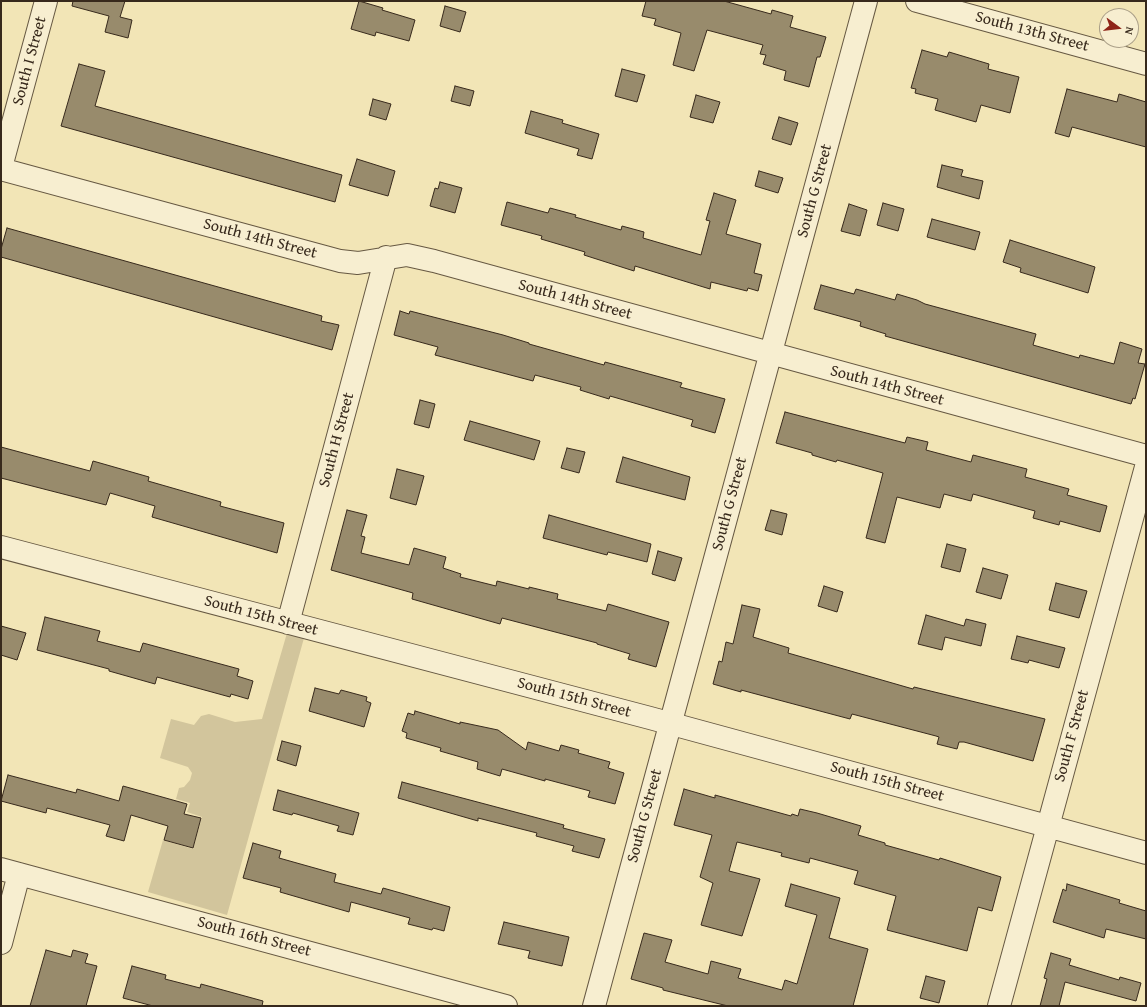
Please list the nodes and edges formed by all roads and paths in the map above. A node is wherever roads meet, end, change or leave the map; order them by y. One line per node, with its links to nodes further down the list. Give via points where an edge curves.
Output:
1 (46, 1): 5 (street, South I Street)
2 (866, 1): 7 (street, South G Street)
3 (917, 1): 4 (street, South 13th Street)
4 (1146, 64)
5 (1, 168): 6 (street, South 14th Street, via 340,261 358,263)
6 (386, 258): 7 (street, South 14th Street, via 407,255 434,261); 11 (street, South H Street)
7 (771, 354): 8 (street, South 14th Street); 12 (street, South G Street)
8 (1146, 456)
9 (1146, 467): 13 (street, South F Street)
10 (1, 547): 11 (street, South 15th Street)
11 (288, 623): 12 (street, South 15th Street)
12 (670, 724): 13 (street, South 15th Street); 18 (street, South G Street)
13 (1048, 826): 14 (street, South 15th Street); 19 (street, South F Street)
14 (1146, 853)
15 (10, 871): 16 (street); 17 (street, South 16th Street)
16 (1, 943)
17 (506, 1006)
18 (594, 1006)
19 (1000, 1006)

